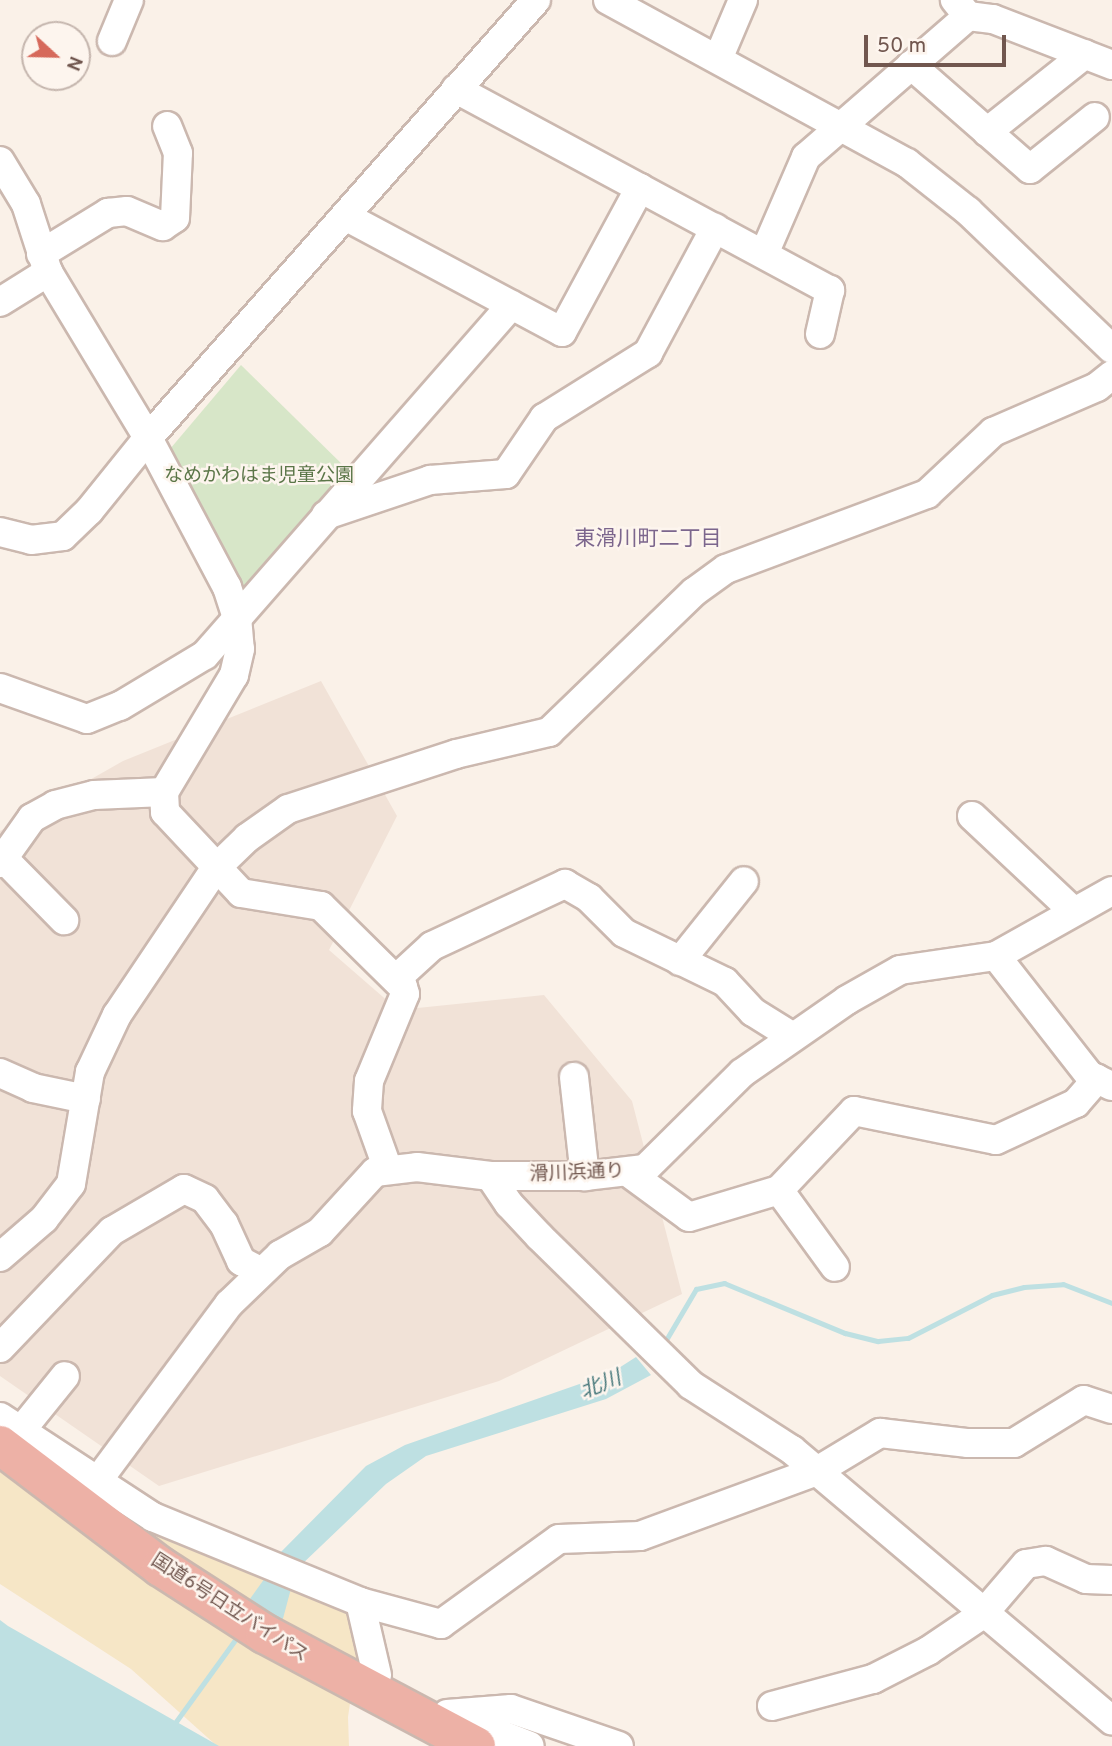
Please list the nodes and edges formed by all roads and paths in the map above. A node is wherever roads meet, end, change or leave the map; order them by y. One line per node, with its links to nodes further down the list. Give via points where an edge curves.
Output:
1 (129, 0): 6 (street)
2 (536, 0): 11 (street)
3 (608, 0): 8 (street)
4 (743, 0): 8 (street)
5 (961, 8): 7 (street); 9 (street)
6 (112, 41)
7 (1085, 54): 10 (street); 15 (street)
8 (718, 59): 13 (street)
9 (911, 65): 13 (street); 15 (street)
10 (1112, 65)
11 (456, 89): 17 (street); 18 (street)
12 (1095, 117): 15 (street, via 1030,169)
13 (841, 126): 20 (street, via 806,157); 25 (street, via 908,163 968,211)
14 (167, 127): 21 (street, via 178,153 175,218 163,226 127,211 108,213)
15 (988, 132)
16 (0, 161): 21 (street, via 26,204)
17 (640, 188): 19 (street); 23 (street, via 562,332)
18 (345, 216): 23 (street); 27 (street)
19 (716, 228): 20 (street); 28 (street, via 648,353 544,418 506,474 430,480)
20 (764, 254): 24 (street, via 830,290)
21 (45, 263): 22 (street); 27 (street)
22 (0, 302)
23 (511, 305): 28 (street)
24 (820, 334)
25 (1112, 349)
26 (1112, 376): 35 (street, via 993,432 927,494 726,569 694,592 549,732 456,754 288,809 247,838)
27 (148, 438): 29 (street, via 63,537 31,540); 30 (street, via 227,587)
28 (326, 515): 30 (street)
29 (0, 532)
30 (237, 617): 31 (street, via 205,655 121,706 87,719); 32 (street, via 240,649 234,675)
31 (0, 688)
32 (164, 792): 34 (street, via 94,795 55,805 32,818); 35 (street, via 165,812)
33 (972, 816): 38 (street)
34 (2, 861): 39 (street)
35 (215, 869): 42 (street, via 241,893 321,906); 47 (street, via 117,1015 90,1072)
36 (744, 881): 41 (street)
37 (1112, 891): 38 (street, 滑川浜通り)
38 (1073, 911): 40 (street, 滑川浜通り)
39 (64, 920)
40 (996, 956): 43 (street, 滑川浜通り, via 900,970); 46 (street, via 1089,1075)
41 (680, 961): 42 (street, via 624,933 589,898 565,884 432,946); 43 (street, via 725,982 753,1012)
42 (396, 979): 48 (street, via 405,994 369,1081 366,1111)
43 (793, 1038): 49 (street, 滑川浜通り, via 742,1073 645,1169)
44 (0, 1073): 47 (street, via 33,1088)
45 (574, 1077): 51 (street)
46 (1105, 1082): 52 (street, via 1076,1103 996,1140 854,1111)
47 (86, 1099): 53 (street, via 71,1184 44,1219)
48 (387, 1167): 50 (street, 滑川浜通り); 55 (street, via 376,1172 320,1232)
49 (629, 1173): 51 (street, 滑川浜通り); 52 (street, via 689,1217)
50 (490, 1176): 51 (street, 滑川浜通り); 60 (street, via 509,1204 673,1368)
51 (585, 1177)
52 (779, 1190): 54 (street)
53 (0, 1257)
54 (835, 1267)
55 (260, 1271): 56 (street, via 240,1261 224,1224 205,1199 184,1189 112,1231); 61 (street, via 229,1304)
56 (0, 1348)
57 (65, 1376): 59 (street)
58 (1112, 1409): 60 (street, via 1084,1400 1014,1443 880,1433)
59 (6, 1432): 61 (street); 70 (highway, 国道6号日立バイパス, via 185,1582 315,1664)
60 (817, 1471): 63 (street, via 640,1536 559,1539 441,1624); 64 (street)
61 (96, 1483): 63 (street, via 153,1517)
62 (1112, 1580): 64 (street, via 1086,1579 1046,1561 1026,1564)
63 (360, 1602): 65 (street)
64 (983, 1614): 66 (street); 67 (street, via 928,1651 873,1679)
65 (377, 1675)
66 (1074, 1689): 68 (street); 69 (street, via 1072,1709)
67 (772, 1706)
68 (1112, 1720)
69 (1112, 1742)
70 (476, 1746)
71 (530, 1746): 72 (street, via 447,1714 511,1709)
72 (619, 1746)

